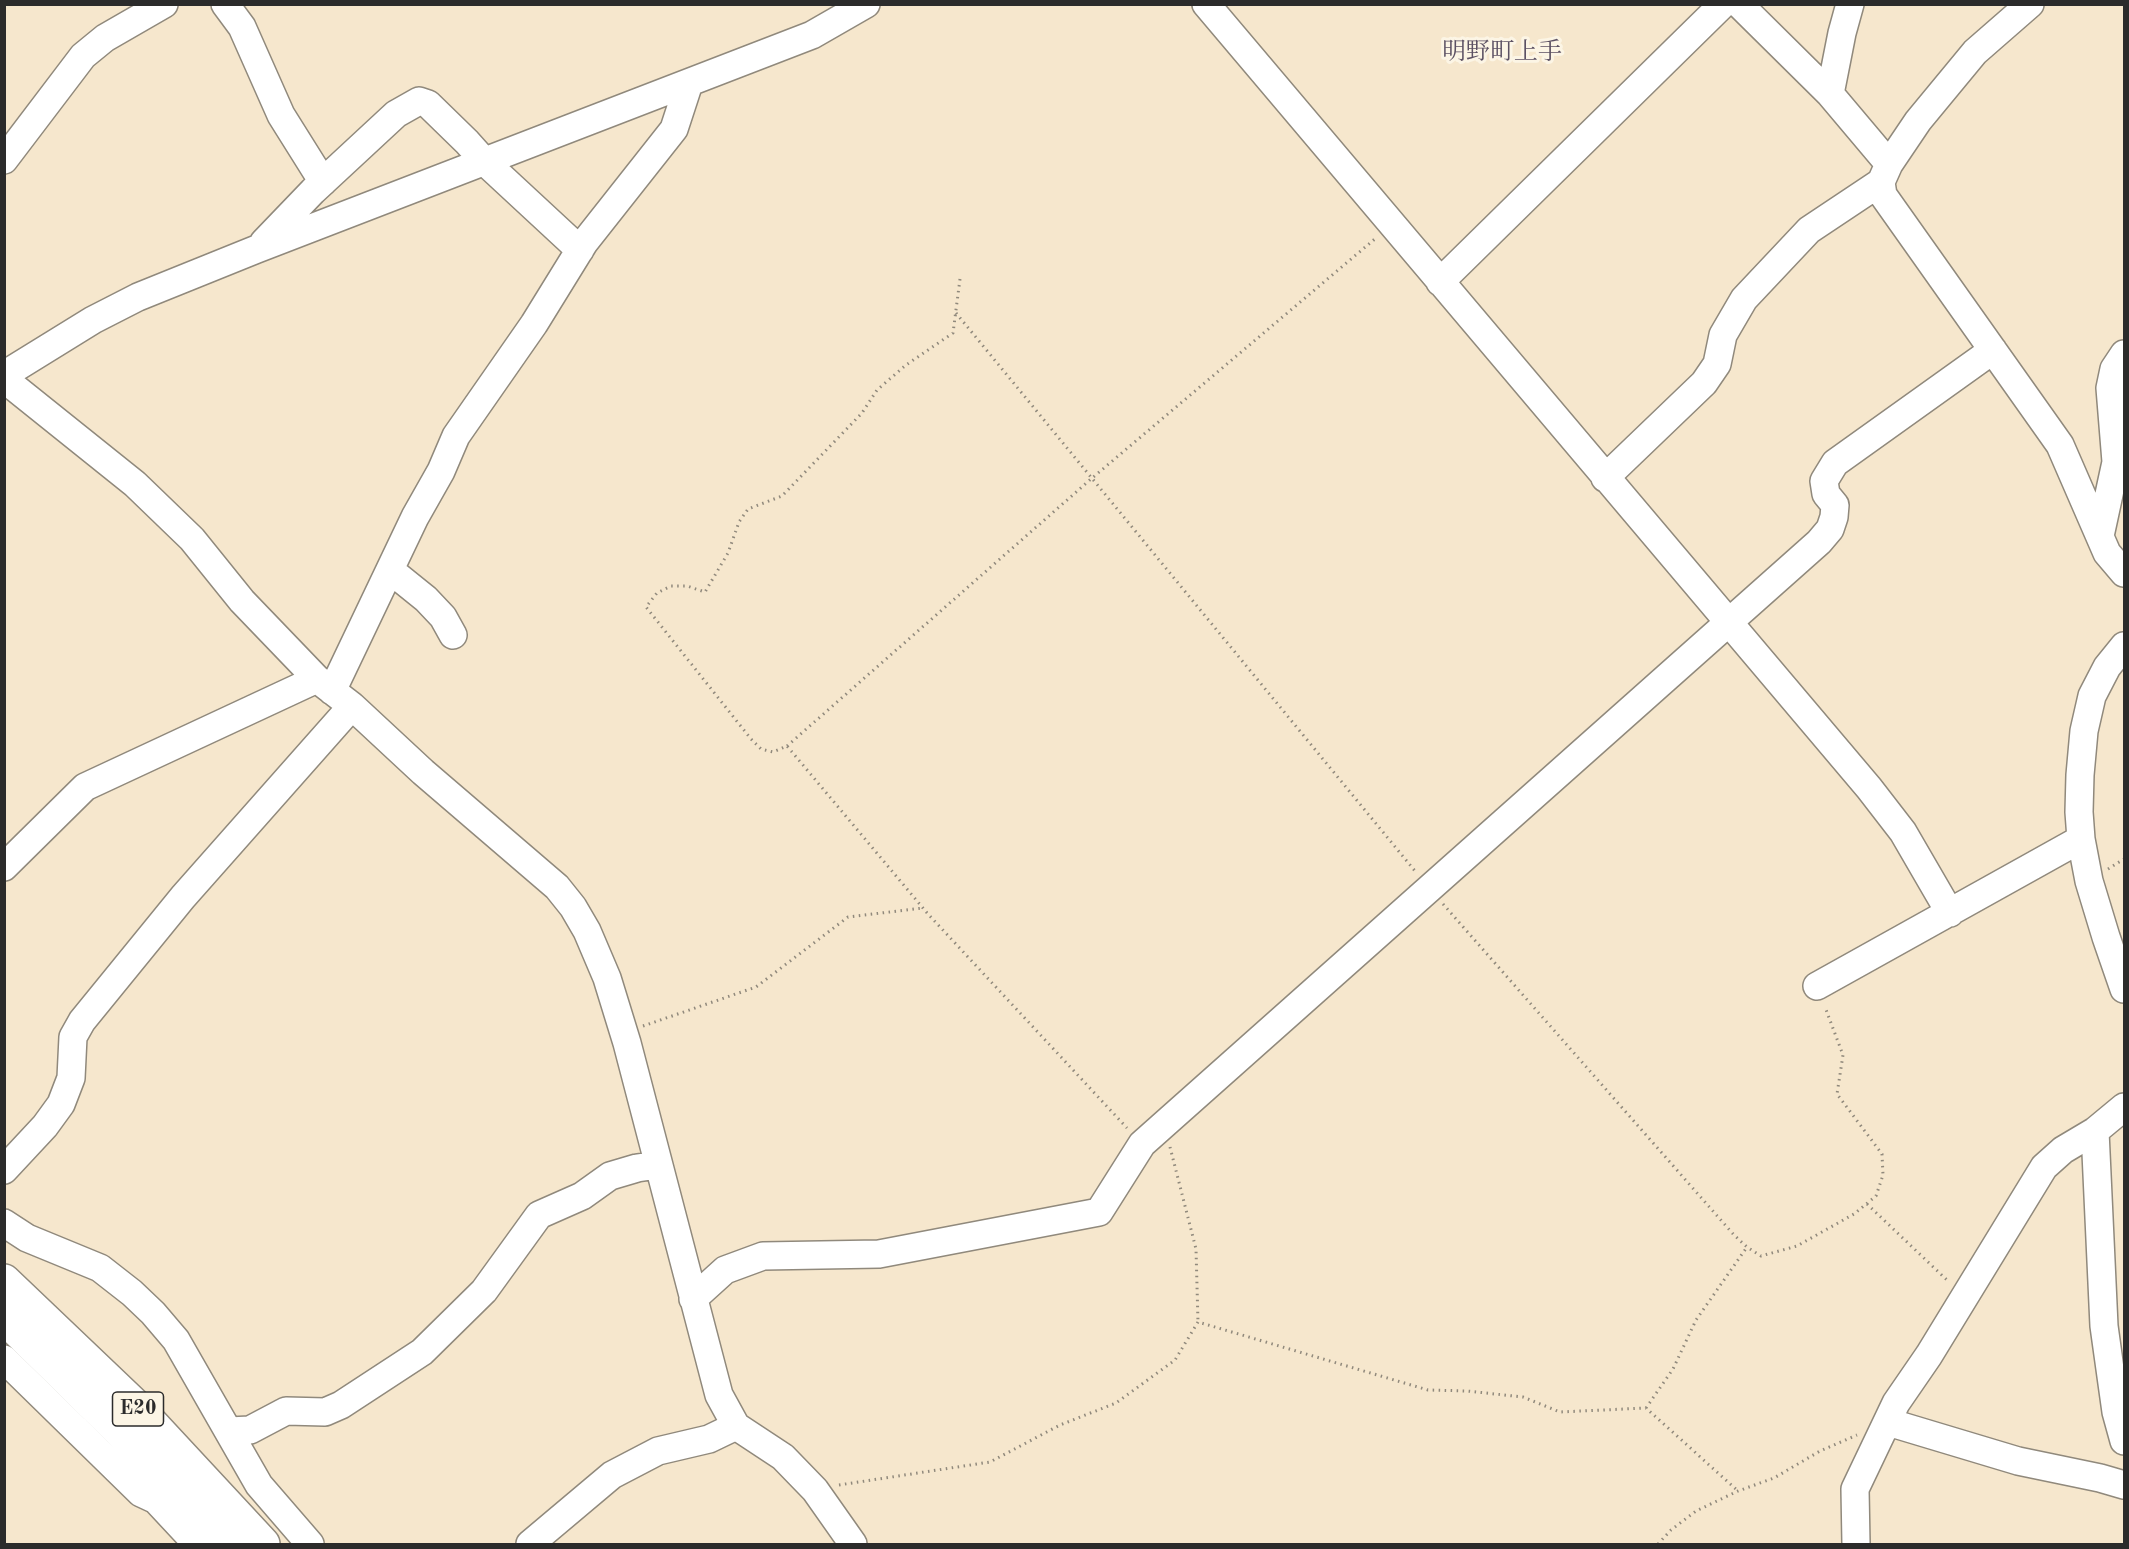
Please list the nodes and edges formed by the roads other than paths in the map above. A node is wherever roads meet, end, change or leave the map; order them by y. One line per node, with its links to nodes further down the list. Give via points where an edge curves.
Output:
1 (164, 4): 11 (street, via 105,38 83,56)
2 (225, 4): 14 (street, via 242,27 281,115)
3 (866, 4): 9 (street, via 812,35)
4 (1206, 4): 17 (street)
5 (1723, 4): 17 (street)
6 (1739, 4): 10 (street)
7 (1850, 4): 10 (street)
8 (2030, 4): 13 (street, via 1975,52 1917,121)
9 (688, 83): 12 (street); 16 (street, via 674,129)
10 (1830, 94): 13 (street)
11 (4, 160)
12 (484, 162): 14 (street, via 428,104 419,100 396,114); 15 (street); 16 (street)
13 (1885, 173): 18 (street, via 1883,195); 21 (street, via 1809,230 1752,290 1724,335 1717,364 1704,382)
14 (323, 182): 15 (street)
15 (256, 249): 20 (street, via 138,297 93,320)
16 (580, 250): 23 (street, via 456,436)
17 (1440, 282): 21 (street)
18 (1993, 350): 22 (street, via 2060,445); 25 (street, via 1835,463 1824,481 1826,494 1835,505 1830,529)
19 (2124, 354): 22 (street, via 2114,369 2110,388 2116,462)
20 (4, 377): 28 (street, via 135,484 192,539 242,601)
21 (1605, 478): 25 (street)
22 (2100, 536): 24 (street, via 2107,553)
23 (390, 570): 26 (street, via 426,599); 28 (street)
24 (2124, 573)
25 (1728, 623): 31 (street, via 1890,815); 40 (street, via 1142,1144 1099,1212 879,1254 763,1256 725,1270)
26 (453, 635)
27 (2124, 646): 29 (street, via 2106,667 2092,696 2084,731)
28 (334, 692): 30 (street, via 85,787); 36 (street, via 556,887 573,907 607,978); 37 (street, via 183,897 82,1021 73,1036 71,1078 61,1104)
29 (2081, 839): 31 (street); 33 (street, via 2089,881)
30 (4, 867)
31 (1950, 912): 32 (street)
32 (1817, 986)
33 (2124, 988)
34 (2124, 1107): 35 (street)
35 (2095, 1131): 43 (street, via 2044,1167 1896,1403); 46 (street, via 2104,1326 2116,1413)
36 (658, 1165): 40 (street); 45 (street, via 610,1176 582,1196 539,1215 484,1291 422,1352 340,1405 325,1412 286,1412 250,1430)
37 (4, 1170)
38 (4, 1223): 45 (street, via 27,1238 100,1268 132,1293 176,1340)
39 (4, 1281): 50 (highway, E20, via 132,1403)
40 (693, 1299): 44 (street, via 719,1395)
41 (4, 1317): 49 (highway, E20, via 119,1430)
42 (4, 1359): 48 (street, via 141,1494 156,1500)
43 (1888, 1422): 47 (street, via 2018,1461); 54 (street, via 1855,1489)
44 (736, 1426): 52 (street, via 709,1439 658,1451 612,1475); 53 (street, via 783,1457 815,1490)
45 (229, 1431): 51 (street, via 259,1485)
46 (2124, 1441)
47 (2124, 1485)
48 (197, 1545)
49 (226, 1545)
50 (263, 1545)
51 (310, 1545)
52 (530, 1545)
53 (853, 1545)
54 (1856, 1545)

